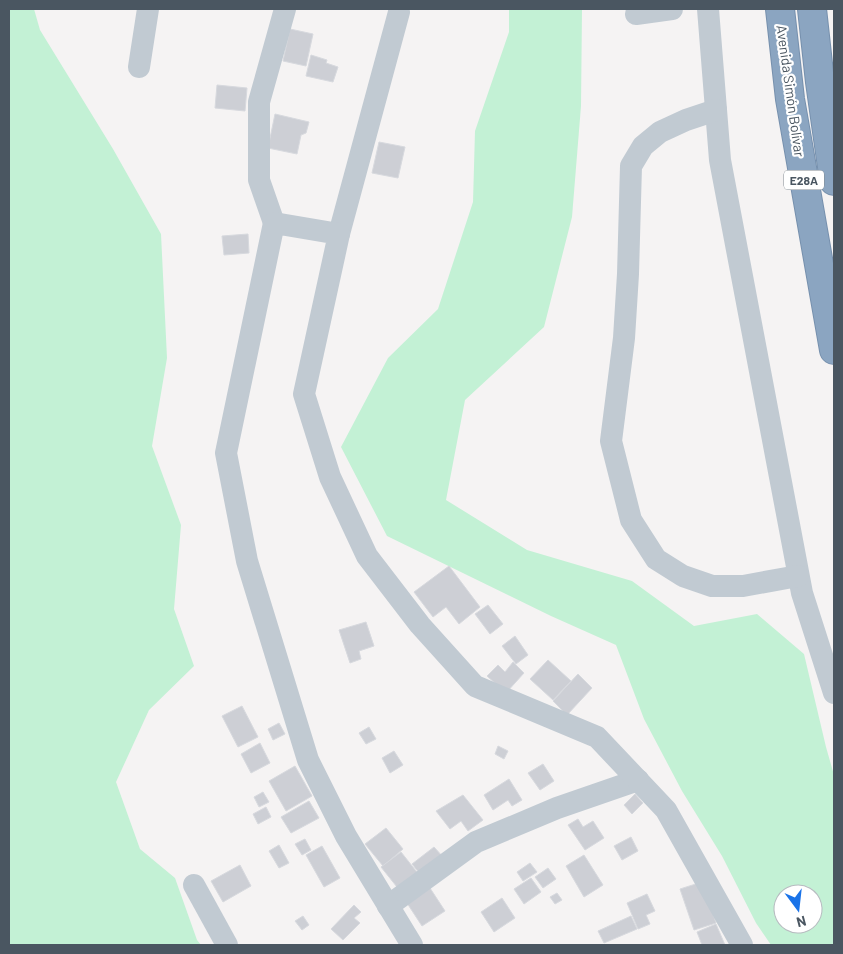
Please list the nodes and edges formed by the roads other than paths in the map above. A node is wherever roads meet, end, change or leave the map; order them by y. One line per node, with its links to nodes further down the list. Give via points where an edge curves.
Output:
1 (148, 9): 9 (street)
2 (285, 9): 12 (street, via 259,102 259,180)
3 (672, 9): 8 (street)
4 (708, 9): 10 (street)
5 (780, 9): 14 (highway, Avenida Simón Bolívar / E28A, via 790,99)
6 (812, 9): 11 (highway, E28A)
7 (399, 12): 13 (street)
8 (636, 14)
9 (139, 67)
10 (716, 110): 15 (street, via 720,160); 15 (street, via 660,132 643,146 631,166 624,338 610,441 631,520 656,559 683,576 712,586 743,586)
11 (834, 180)
12 (274, 223): 13 (street); 19 (street, via 226,453 247,561 308,760 346,836)
13 (339, 234): 17 (street, via 304,394 330,477 366,556 420,625 475,686 597,737)
14 (834, 350)
15 (798, 576): 16 (street)
16 (834, 693)
17 (638, 780): 19 (street, via 476,842); 22 (street, via 666,810)
18 (194, 885): 20 (street)
19 (388, 906): 21 (street)
20 (227, 945)
21 (412, 945)
22 (742, 945)

